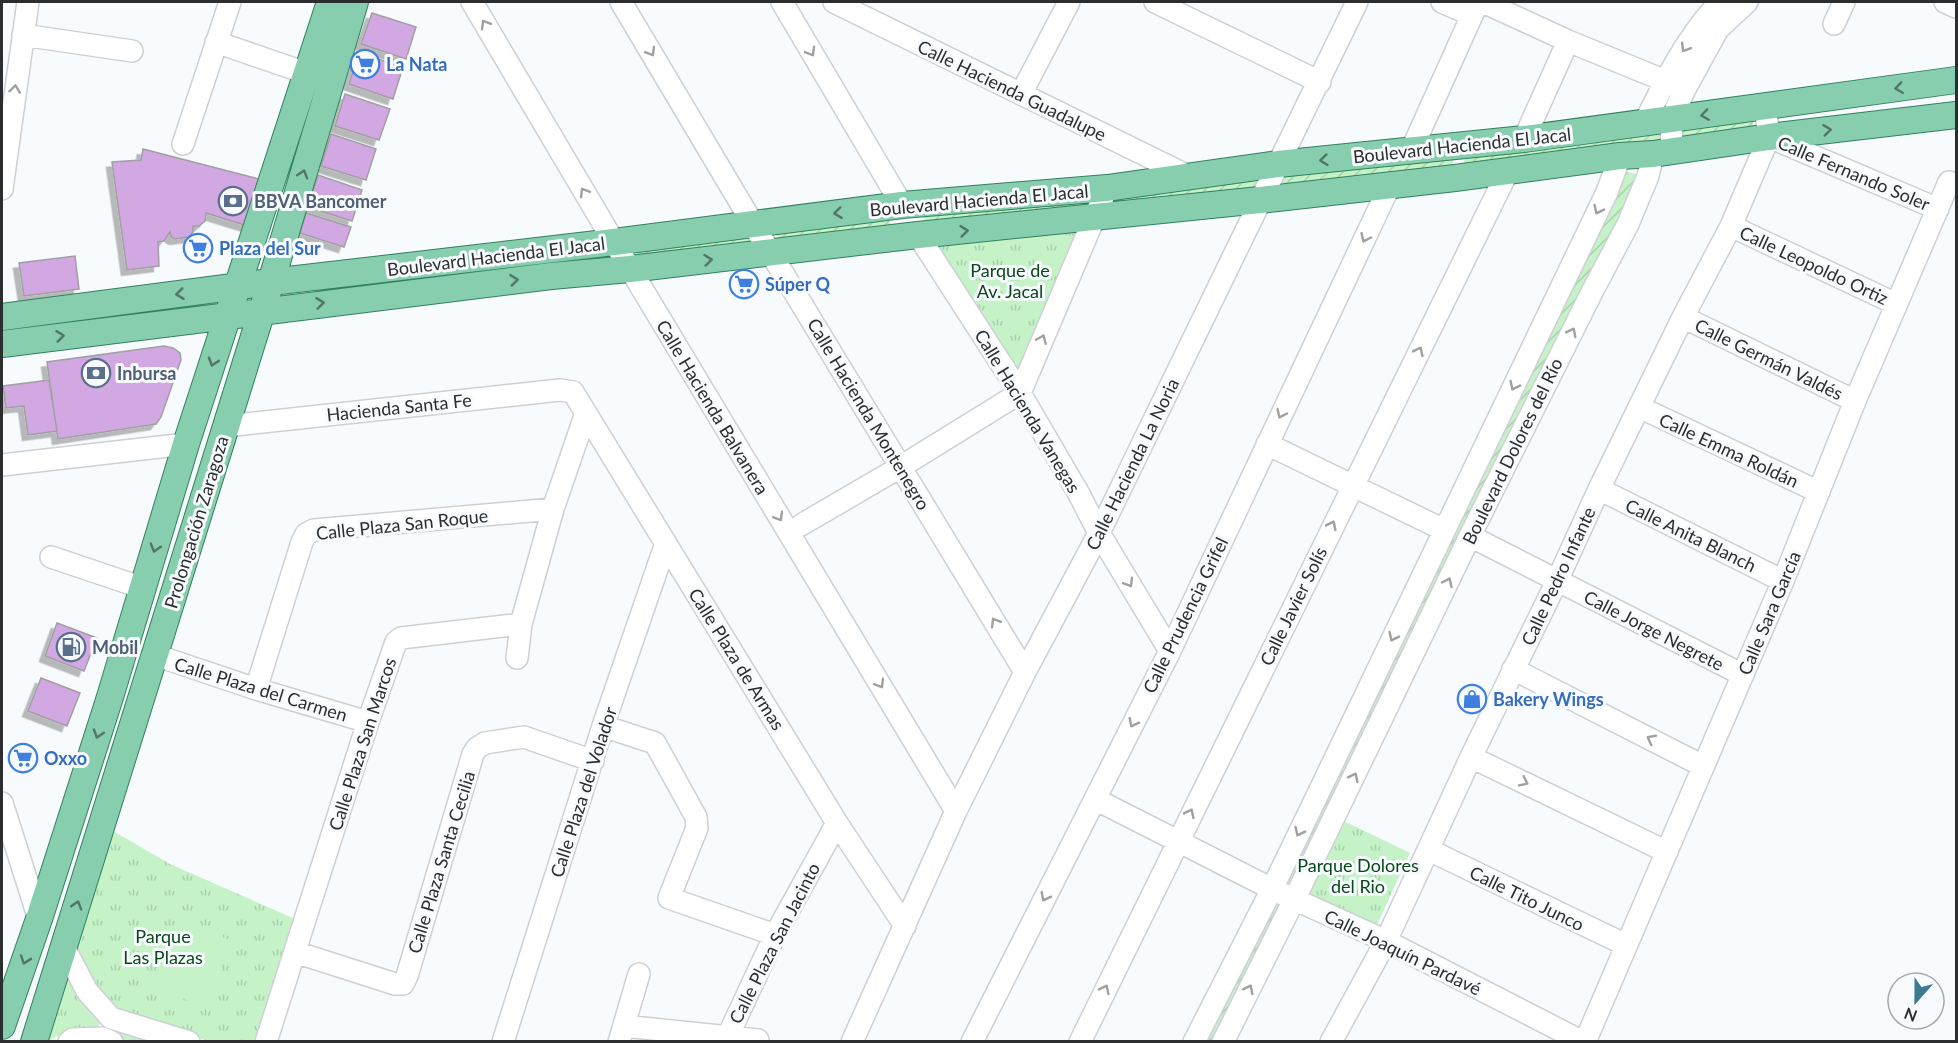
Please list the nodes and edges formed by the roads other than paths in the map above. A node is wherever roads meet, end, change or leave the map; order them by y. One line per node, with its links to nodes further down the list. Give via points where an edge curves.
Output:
1 (28, 2): 20 (street)
2 (230, 2): 22 (street)
3 (330, 2): 24 (main road, Prolongación Zaragoza)
4 (355, 2): 60 (main road, Prolongación Zaragoza, one-way to 4)
5 (472, 2): 56 (street, Calle Hacienda Balvanera, one-way to 5)
6 (621, 2): 53 (street, Calle Hacienda Montenegro, one-way to 53)
7 (782, 2): 50 (street, one-way to 50)
8 (834, 2): 29 (street, Calle Hacienda Guadalupe)
9 (1069, 2): 29 (street)
10 (1155, 2): 27 (street)
11 (1357, 2): 27 (street, Calle Hacienda La Noria)
12 (1442, 2): 17 (street)
13 (1720, 2): 25 (street, one-way to 25, via 1704,18)
14 (1747, 2): 28 (street, via 1718,29)
15 (1844, 2): 19 (street)
16 (1945, 2): 18 (street)
17 (1478, 6): 21 (street); 38 (street)
18 (1956, 7)
19 (1834, 24)
20 (23, 35): 23 (street); 48 (street, one-way to 20)
21 (1568, 40): 25 (street); 35 (street)
22 (214, 48): 24 (street); 36 (street)
23 (132, 51)
24 (304, 79): 61 (main road, Prolongación Zaragoza)
25 (1665, 80): 28 (street); 33 (street)
26 (1956, 80): 30 (main road, Boulevard Hacienda El Jacal, one-way to 30)
27 (1320, 82): 41 (street, Calle Hacienda La Noria)
28 (1685, 89): 32 (street)
29 (1021, 94): 43 (street, Calle Hacienda Guadalupe)
30 (1765, 106): 32 (main road, Boulevard Hacienda El Jacal, one-way to 32); 34 (street)
31 (1956, 115): 34 (main road, Boulevard Hacienda El Jacal, one-way to 31)
32 (1671, 120): 33 (main road, Boulevard Hacienda El Jacal); 39 (street, Boulevard Dolores del Río)
33 (1644, 124): 35 (main road, Boulevard Hacienda El Jacal)
34 (1769, 137): 39 (main road, Boulevard Hacienda El Jacal); 51 (street, Calle Fernando Soler); 54 (street, Calle Pedro Infante)
35 (1524, 139): 37 (main road, Boulevard Hacienda El Jacal)
36 (183, 144)
37 (1454, 146): 38 (main road, Boulevard Hacienda El Jacal); 44 (main road)
38 (1411, 151): 41 (main road, Boulevard Hacienda El Jacal, one-way to 41)
39 (1663, 152): 40 (main road, Boulevard Hacienda El Jacal); 62 (street, Boulevard Dolores del Río)
40 (1620, 156): 42 (main road, Boulevard Hacienda El Jacal); 59 (street, Boulevard Dolores del Río, one-way to 59)
41 (1278, 164): 43 (main road, Boulevard Hacienda El Jacal); 49 (street, Calle Hacienda La Noria)
42 (1508, 171): 44 (main road, Boulevard Hacienda El Jacal); 79 (street, Calle Javier Solís, one-way to 42)
43 (1190, 177): 47 (main road, Boulevard Hacienda El Jacal)
44 (1455, 178): 46 (main road, Boulevard Hacienda El Jacal)
45 (1948, 182): 51 (street, Calle Sara García)
46 (1390, 185): 49 (main road, Boulevard Hacienda El Jacal); 76 (street, Calle Prudencia Grifel, one-way to 76)
47 (1107, 188): 50 (main road, Boulevard Hacienda El Jacal); 52 (street)
48 (2, 189)
49 (1260, 200): 52 (main road, Boulevard Hacienda El Jacal); 85 (street, Calle Hacienda La Noria)
50 (902, 205): 53 (main road, Boulevard Hacienda El Jacal, one-way to 53)
51 (1938, 209): 63 (street, Calle Sara García)
52 (1094, 218): 55 (main road, Boulevard Hacienda El Jacal, one-way to 52); 70 (street, one-way to 52)
53 (753, 224): 56 (main road, Boulevard Hacienda El Jacal); 57 (street, Calle Hacienda Montenegro)
54 (1731, 226): 63 (street, Calle Leopoldo Ortiz); 67 (street, Calle Pedro Infante)
55 (918, 236): 57 (main road, Boulevard Hacienda El Jacal); 70 (street, Calle Hacienda Vanegas)
56 (614, 242): 58 (street, Calle Hacienda Balvanera); 60 (main road, Boulevard Hacienda El Jacal)
57 (771, 253): 58 (main road, Boulevard Hacienda El Jacal, one-way to 57); 78 (street, Calle Hacienda Montenegro)
58 (630, 269): 64 (main road, Boulevard Hacienda El Jacal, one-way to 58); 111 (street, Calle Hacienda Balvanera, one-way to 111)
59 (1565, 279): 62 (street); 84 (street, Boulevard Dolores del Río, one-way to 84)
60 (271, 282): 61 (main road, Boulevard Hacienda El Jacal); 64 (main road, Prolongación Zaragoza)
61 (238, 286): 65 (main road, Prolongación Zaragoza); 66 (main road, Boulevard Hacienda El Jacal, one-way to 66)
62 (1593, 290): 86 (street, Boulevard Dolores del Río, one-way to 62)
63 (1896, 304): 71 (street, Calle Sara García)
64 (262, 310): 65 (main road, Boulevard Hacienda El Jacal); 74 (main road, Prolongación Zaragoza)
65 (228, 315): 68 (main road, Boulevard Hacienda El Jacal, one-way to 65); 75 (main road, Prolongación Zaragoza, one-way to 75)
66 (2, 317)
67 (1683, 317): 71 (street, Calle Germán Valdés); 72 (street, Calle Pedro Infante)
68 (2, 344)
69 (573, 392): 73 (street, Calle Plaza de Armas); 74 (street, Hacienda Santa Fe, via 560,390)
70 (1020, 393): 78 (street); 85 (street, Calle Hacienda Vanegas)
71 (1855, 401): 81 (street, Calle Sara García)
72 (1639, 407): 80 (street, Calle Pedro Infante); 81 (street, Calle Emma Roldán)
73 (586, 413): 82 (street); 87 (street, Calle Plaza de Armas)
74 (226, 426): 96 (main road, Prolongación Zaragoza)
75 (186, 444): 77 (street); 91 (main road, Prolongación Zaragoza, one-way to 91)
76 (1267, 444): 79 (street); 95 (street, Calle Prudencia Grifel)
77 (2, 465)
78 (902, 466): 83 (street); 99 (street, Calle Hacienda Montenegro, one-way to 78)
79 (1352, 485): 84 (street); 113 (street, Calle Javier Solís, one-way to 79)
80 (1599, 489): 89 (street, Calle Pedro Infante); 90 (street, Calle Anita Blanch)
81 (1819, 492): 90 (street, Calle Sara García)
82 (553, 509): 94 (street); 101 (street, Calle Plaza San Roque, via 314,530 306,534)
83 (801, 525)
84 (1444, 530): 92 (street, Boulevard Dolores del Río)
85 (1099, 532): 95 (street, Calle Hacienda Vanegas, one-way to 95); 99 (street, Calle Hacienda La Noria)
86 (1470, 536): 89 (street, Calle Jorge Negrete); 93 (street, Boulevard Dolores del Río, one-way to 86)
87 (666, 543): 103 (street, Calle Plaza del Volador); 112 (street, Calle Plaza de Armas)
88 (51, 557): 91 (street)
89 (1557, 581): 98 (street, Calle Pedro Infante); 100 (street, Calle Jorge Negrete)
90 (1783, 581): 100 (street, Calle Sara García)
91 (143, 588): 118 (main road, Prolongación Zaragoza, one-way to 118)
92 (1410, 601): 93 (street); 107 (street, Boulevard Dolores del Río, one-way to 107)
93 (1433, 613): 110 (street, Boulevard Dolores del Río, one-way to 93)
94 (521, 624): 97 (street); 102 (street, Calle Plaza San Marcos, via 401,638 392,650)
95 (1170, 651): 108 (street, Calle Prudencia Grifel, one-way to 108)
96 (154, 655): 101 (street, Calle Plaza del Carmen); 123 (main road, Prolongación Zaragoza, one-way to 96)
97 (517, 658)
98 (1514, 669): 104 (street, Calle Pedro Infante); 106 (street, one-way to 98)
99 (1025, 672): 111 (street, Calle Hacienda La Noria)
100 (1743, 675): 106 (street, Calle Sara García)
101 (256, 689): 102 (street, Calle Plaza del Carmen)
102 (368, 722): 124 (street, Calle Plaza San Marcos)
103 (603, 726): 105 (street, Calle Plaza del Volador); 120 (street, via 655,743 696,817 697,828 669,898)
104 (1471, 757): 114 (street, Calle Pedro Infante); 115 (street, one-way to 115)
105 (593, 761): 124 (street, Calle Plaza Santa Cecilia, via 524,736 484,743 477,748 403,984); 138 (street, Calle Plaza del Volador)
106 (1703, 766): 115 (street, Calle Sara García)
107 (1316, 798): 110 (street); 116 (street, Boulevard Dolores del Río, one-way to 116)
108 (1095, 799): 113 (street, Calle Joaquín Pardavé); 140 (street, Calle Prudencia Grifel, one-way to 140)
109 (2, 803): 118 (street)
110 (1338, 809): 117 (street, Boulevard Dolores del Río)
111 (956, 811): 119 (street, Calle Hacienda La Noria)
112 (837, 823): 119 (street, Calle Plaza de Armas); 120 (street, Calle Plaza San Jacinto)
113 (1177, 841): 116 (street, Calle Joaquín Pardavé); 141 (street, Calle Javier Solís, one-way to 113)
114 (1429, 850): 121 (street, Calle Pedro Infante); 122 (street, Calle Tito Junco)
115 (1667, 852): 122 (street, Calle Sara García)
116 (1272, 890): 117 (street, Calle Joaquín Pardavé); 133 (street, Boulevard Dolores del Río)
117 (1294, 900): 121 (street, Calle Joaquín Pardavé); 142 (street, Boulevard Dolores del Río, one-way to 117)
118 (39, 919): 127 (main road, Prolongación Zaragoza, one-way to 127)
119 (905, 926): 139 (street, Calle Hacienda La Noria)
120 (775, 934): 129 (street, Calle Plaza San Jacinto)
121 (1386, 941): 130 (street, Calle Pedro Infante); 143 (street, Calle Joaquín Pardavé)
122 (1626, 945): 143 (street, Calle Sara García)
123 (64, 946): 126 (street, via 87,991); 134 (main road, Prolongación Zaragoza)
124 (296, 952): 137 (street, Calle Plaza San Marcos)
125 (639, 974): 128 (street, Calle Plaza San Jacinto)
126 (111, 1018): 131 (street); 136 (street)
127 (2, 1026)
128 (622, 1034): 129 (street, Calle Plaza San Jacinto)
129 (728, 1036): 132 (street)
130 (1340, 1038)
131 (107, 1040): 135 (street)
132 (758, 1040)
133 (1199, 1040)
134 (34, 1041)
135 (69, 1041)
136 (189, 1041)
137 (266, 1041)
138 (503, 1041)
139 (852, 1041)
140 (972, 1041)
141 (1080, 1041)
142 (1223, 1041)
143 (1584, 1041)

